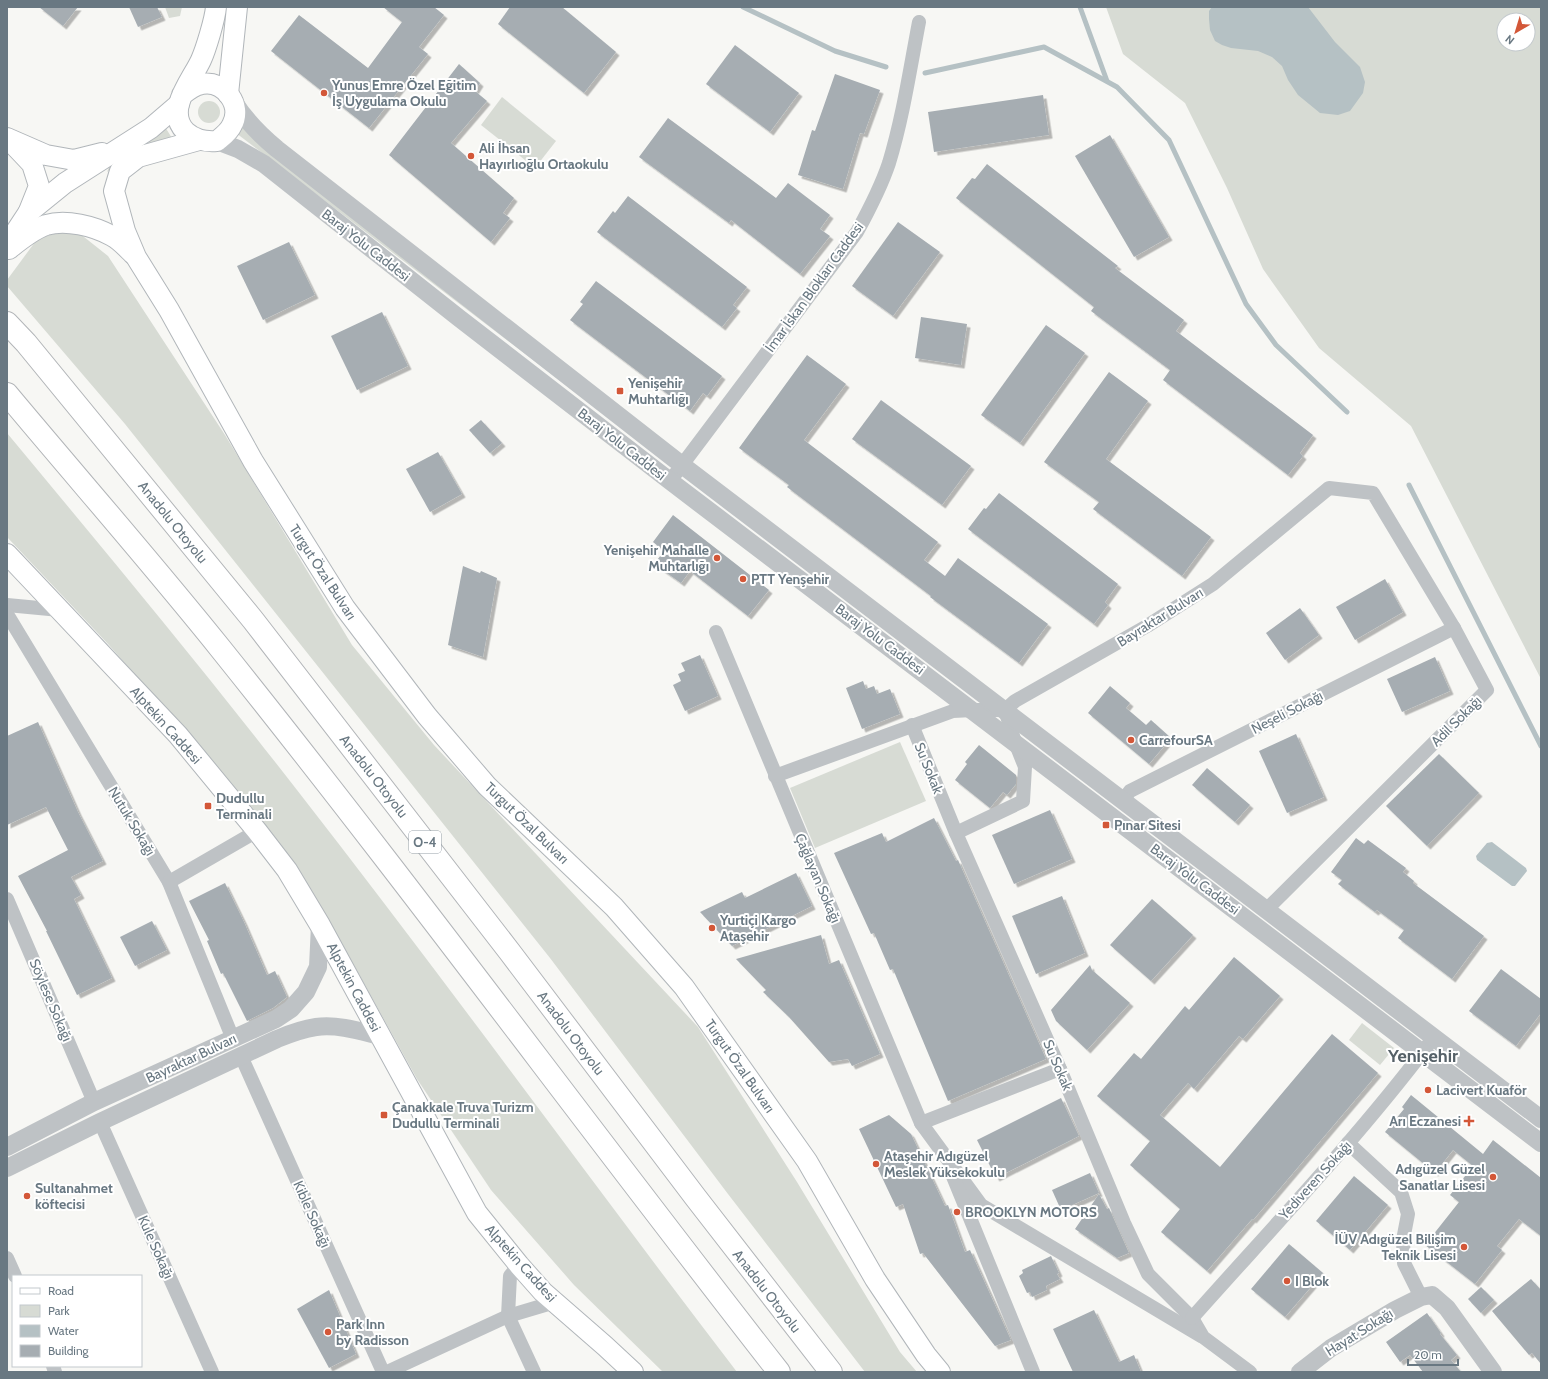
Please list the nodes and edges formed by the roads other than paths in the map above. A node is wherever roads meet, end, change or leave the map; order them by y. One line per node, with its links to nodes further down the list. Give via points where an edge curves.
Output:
1 (216, 7): 5 (main road, via 201,59)
2 (237, 7): 4 (main road)
3 (919, 22): 14 (street, İmar İskan Blokları Caddesi, via 902,115 888,163 872,204 857,232)
4 (231, 98): 5 (main road, Baraj Yolu Caddesi, via 221,87 201,84 192,88); 6 (main road, via 236,110 229,131); 14 (street, Baraj Yolu Caddesi, via 256,132)
5 (181, 99): 6 (main road, Baraj Yolu Caddesi, via 178,112 184,130 191,136); 7 (main road, via 151,128)
6 (208, 140): 11 (main road, via 138,157 120,171 114,191 125,231); 15 (street, Baraj Yolu Caddesi, via 238,150 264,164 445,308)
7 (120, 148): 8 (main road, via 64,183); 8 (main road, via 74,160 46,156 7,138 32,164 39,186)
8 (28, 213): 9 (main road)
9 (7, 245)
10 (7, 251): 11 (main road, via 19,240 37,230 58,223 93,228 113,237)
11 (136, 257): 65 (main road, Turgut Özal Bulvarı, via 169,310 253,461 345,608 427,716 488,786 614,907 684,987 807,1161 875,1279 926,1356)
12 (7, 323): 64 (highway, Anadolu Otoyolu / O-4, via 258,626 509,950)
13 (7, 394): 63 (highway, via 219,647 458,952 664,1226)
14 (682, 465): 15 (street, İmar İskan Blokları Caddesi); 24 (street, Baraj Yolu Caddesi)
15 (670, 481): 23 (street, Baraj Yolu Caddesi)
16 (1329, 488): 21 (street, Adil Sokağı, via 1373,493); 24 (street, Bayraktar Bulvarı, via 1213,584 1148,626 1014,701)
17 (7, 554): 19 (main road, Alptekin Caddesi)
18 (7, 605): 19 (street)
19 (60, 610): 29 (main road, Alptekin Caddesi, via 178,735)
20 (7, 614): 31 (street, Nutuk Sokağı)
21 (1454, 628): 28 (street, Neşeli Sokağı, via 1130,791); 33 (street, Adil Sokağı, via 1487,690)
22 (716, 632): 27 (street, Çağlayan Sokağı)
23 (973, 710): 24 (street); 25 (street, via 954,711); 26 (street, Baraj Yolu Caddesi)
24 (1005, 710): 26 (street); 28 (street, Baraj Yolu Caddesi)
25 (912, 725): 27 (street); 30 (street, Su Sokak)
26 (1015, 742): 30 (street, via 1025,767 1023,801); 38 (street, Baraj Yolu Caddesi)
27 (776, 776): 44 (street, Çağlayan Sokağı)
28 (1123, 800): 33 (street, Baraj Yolu Caddesi)
29 (257, 831): 31 (street); 34 (main road, Alptekin Caddesi, via 287,870)
30 (956, 833): 40 (street, Su Sokak)
31 (169, 882): 37 (street, Nutuk Sokağı)
32 (7, 899): 41 (street, Söylese Sokağı)
33 (1266, 910): 36 (street, Baraj Yolu Caddesi)
34 (320, 925): 35 (main road, Alptekin Caddesi); 37 (street, Bayraktar Bulvarı, via 318,967 306,992 291,1009 276,1019)
35 (380, 1036): 39 (street, Bayraktar Bulvarı, via 349,1028 316,1027 297,1032); 51 (main road, Alptekin Caddesi, via 477,1213)
36 (1434, 1038): 38 (street, Yediveren Sokağı); 42 (street, Baraj Yolu Caddesi)
37 (233, 1039): 41 (street, Bayraktar Bulvarı)
38 (1423, 1052): 45 (street, Baraj Yolu Caddesi); 46 (street, Yediveren Sokağı)
39 (241, 1056): 43 (street, Bayraktar Bulvarı); 59 (street, Kible Sokağı)
40 (1060, 1069): 44 (street); 56 (street, Su Sokak, via 1148,1274)
41 (94, 1102): 47 (street, Bayraktar Bulvarı)
42 (1541, 1119)
43 (100, 1122): 49 (street, Bayraktar Bulvarı); 58 (street, Kule Sokağı)
44 (921, 1123): 48 (street, Çağlayan Sokağı)
45 (1541, 1142)
46 (1348, 1143): 53 (street, via 1401,1192 1408,1214 1403,1240 1404,1263); 56 (street, Yediveren Sokağı)
47 (7, 1147)
48 (944, 1154): 57 (street, Çağlayan Sokağı, via 981,1205); 66 (street)
49 (7, 1168)
50 (7, 1258): 52 (street)
51 (519, 1265): 54 (main road, Alptekin Caddesi); 55 (street, via 510,1276)
52 (15, 1275)
53 (1421, 1297): 68 (street, Hayat Sokağı, via 1331,1348); 69 (street, via 1432,1295 1447,1308)
54 (555, 1302): 55 (street); 62 (main road, Alptekin Caddesi)
55 (508, 1316): 60 (street); 61 (street)
56 (1192, 1318): 57 (street, Su Sokak)
57 (1204, 1337): 67 (street, Su Sokak)
58 (212, 1372)
59 (383, 1372)
60 (387, 1372)
61 (534, 1372)
62 (633, 1372)
63 (779, 1372)
64 (830, 1372)
65 (940, 1372)
66 (1033, 1372)
67 (1250, 1372)
68 (1300, 1372)
69 (1494, 1372)

